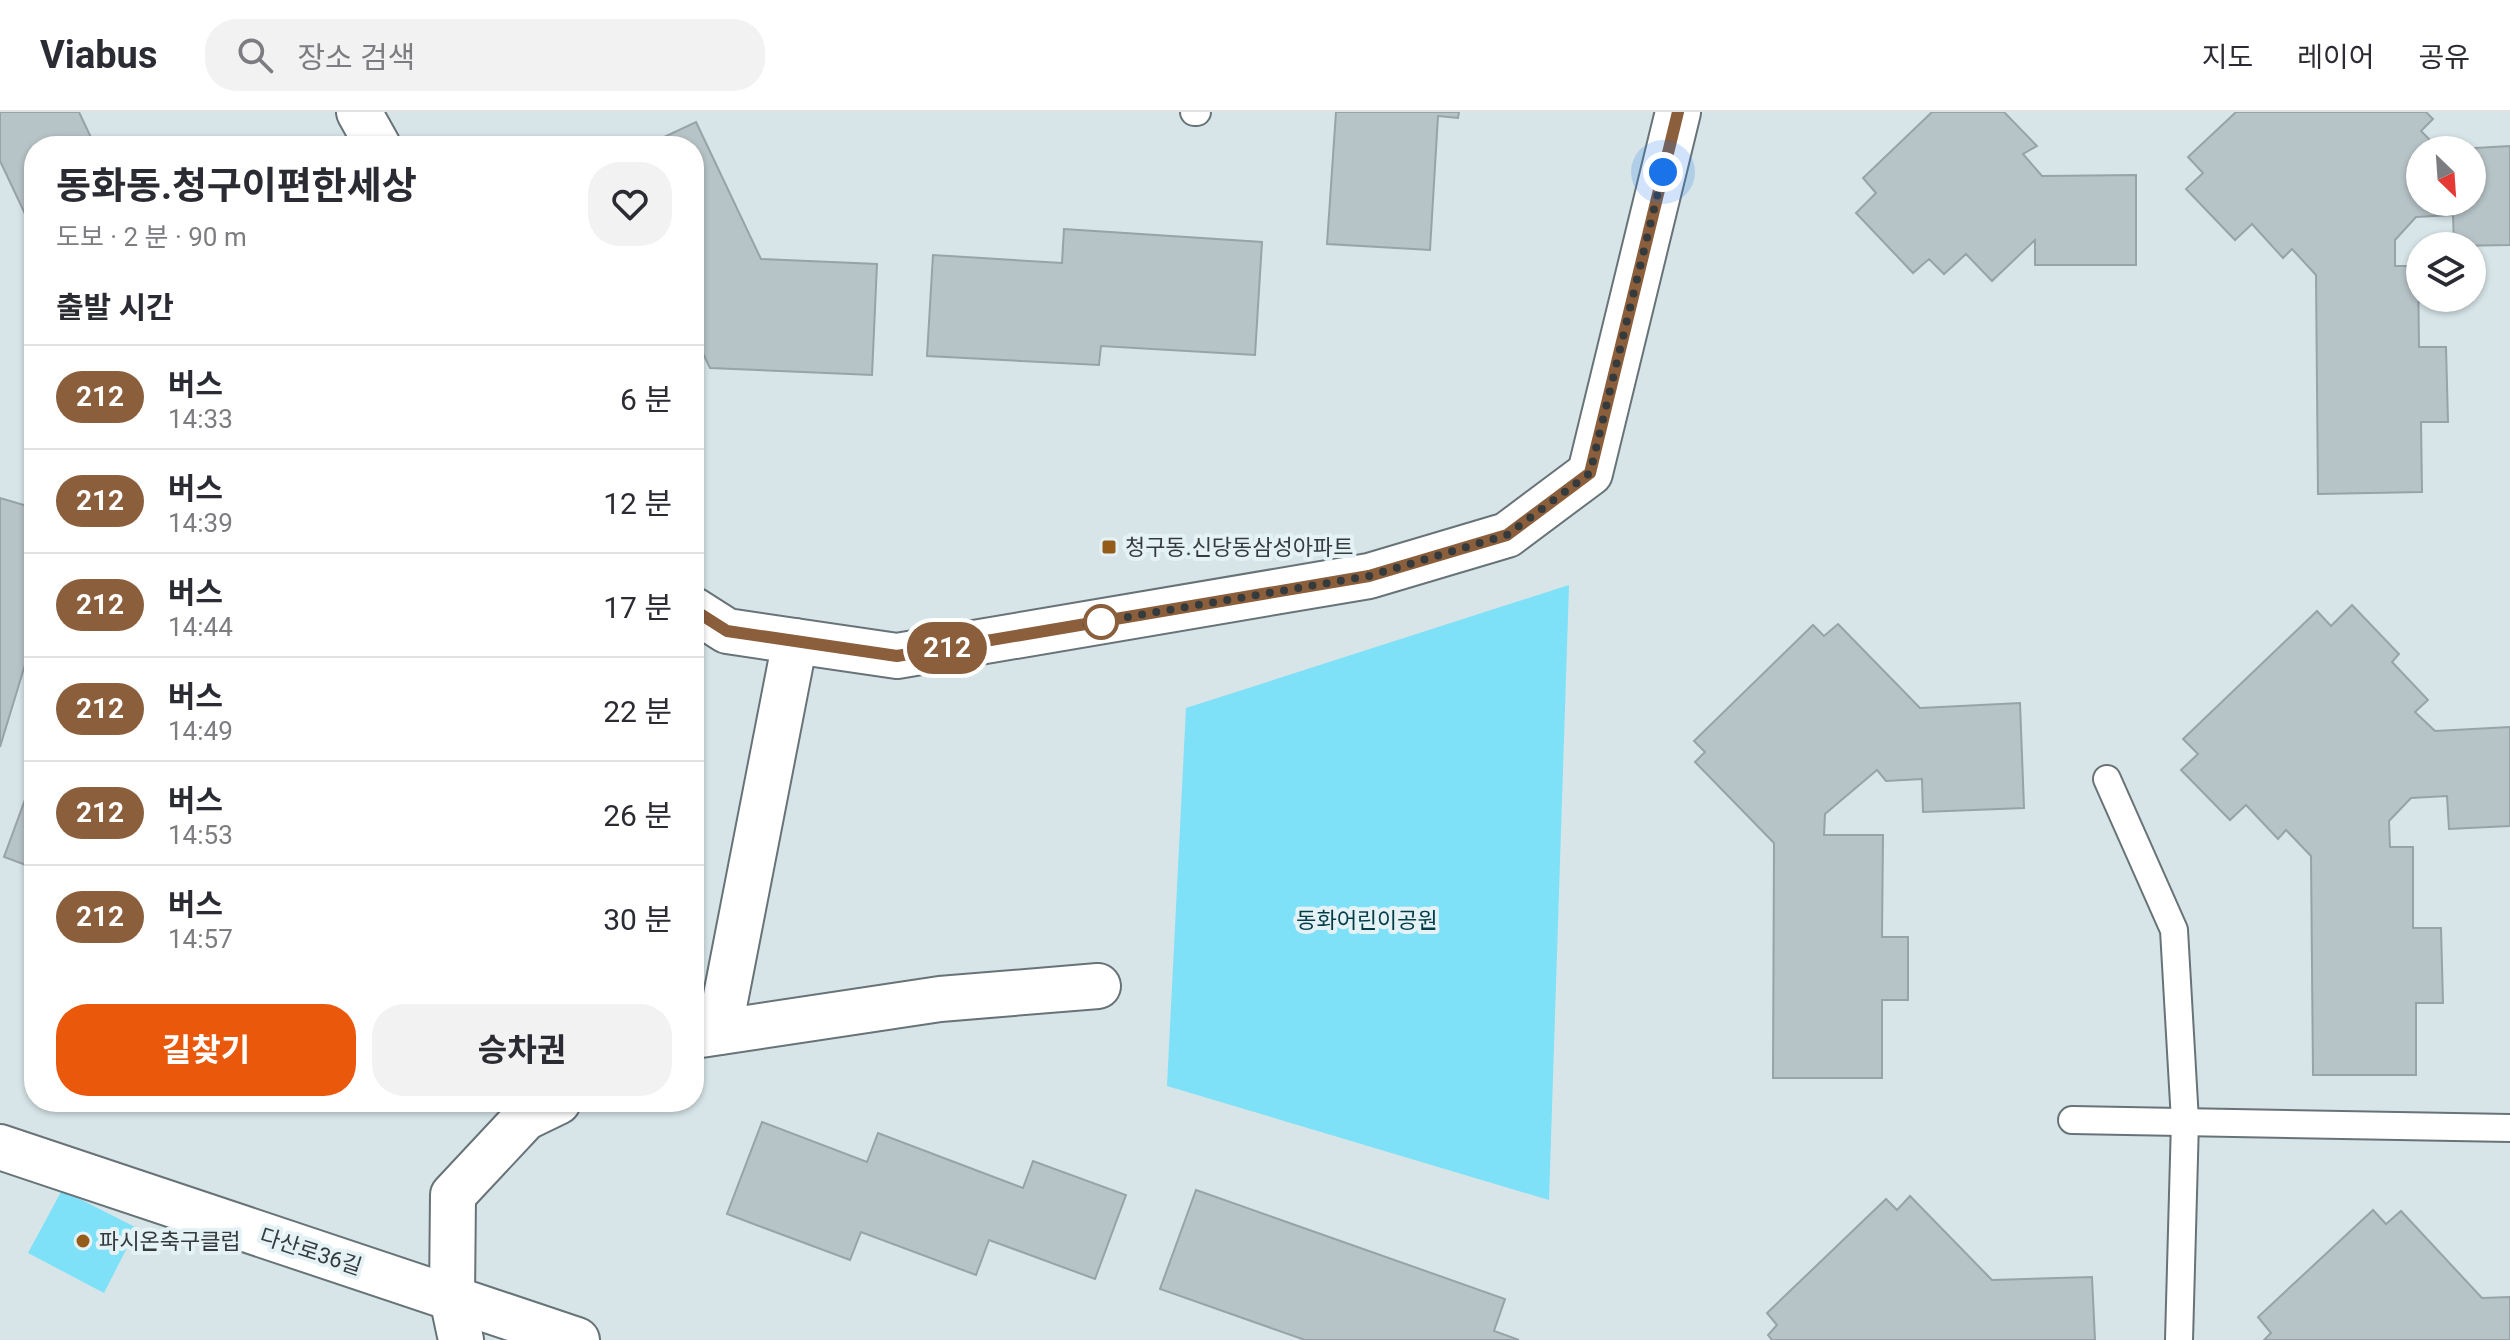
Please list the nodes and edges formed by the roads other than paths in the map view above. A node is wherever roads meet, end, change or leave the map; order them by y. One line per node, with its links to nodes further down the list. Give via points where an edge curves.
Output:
1 (359, 112): 3 (street)
2 (1678, 112): 5 (street, via 1590,473 1507,535 1369,576 897,656)
3 (372, 136)
4 (704, 616): 5 (street, via 727,631)
5 (795, 641): 8 (street)
6 (2107, 779): 11 (lane, via 2174,930)
7 (1098, 986): 8 (street, via 940,999)
8 (706, 1034)
9 (537, 1112): 14 (street, via 525,1118 453,1195)
10 (2072, 1120): 11 (lane)
11 (2185, 1121): 12 (lane); 17 (lane)
12 (2510, 1128)
13 (0, 1147): 14 (street, 다산로36길)
14 (452, 1298): 15 (street); 16 (street, 다산로36길)
15 (461, 1340)
16 (577, 1340)
17 (2179, 1340)

